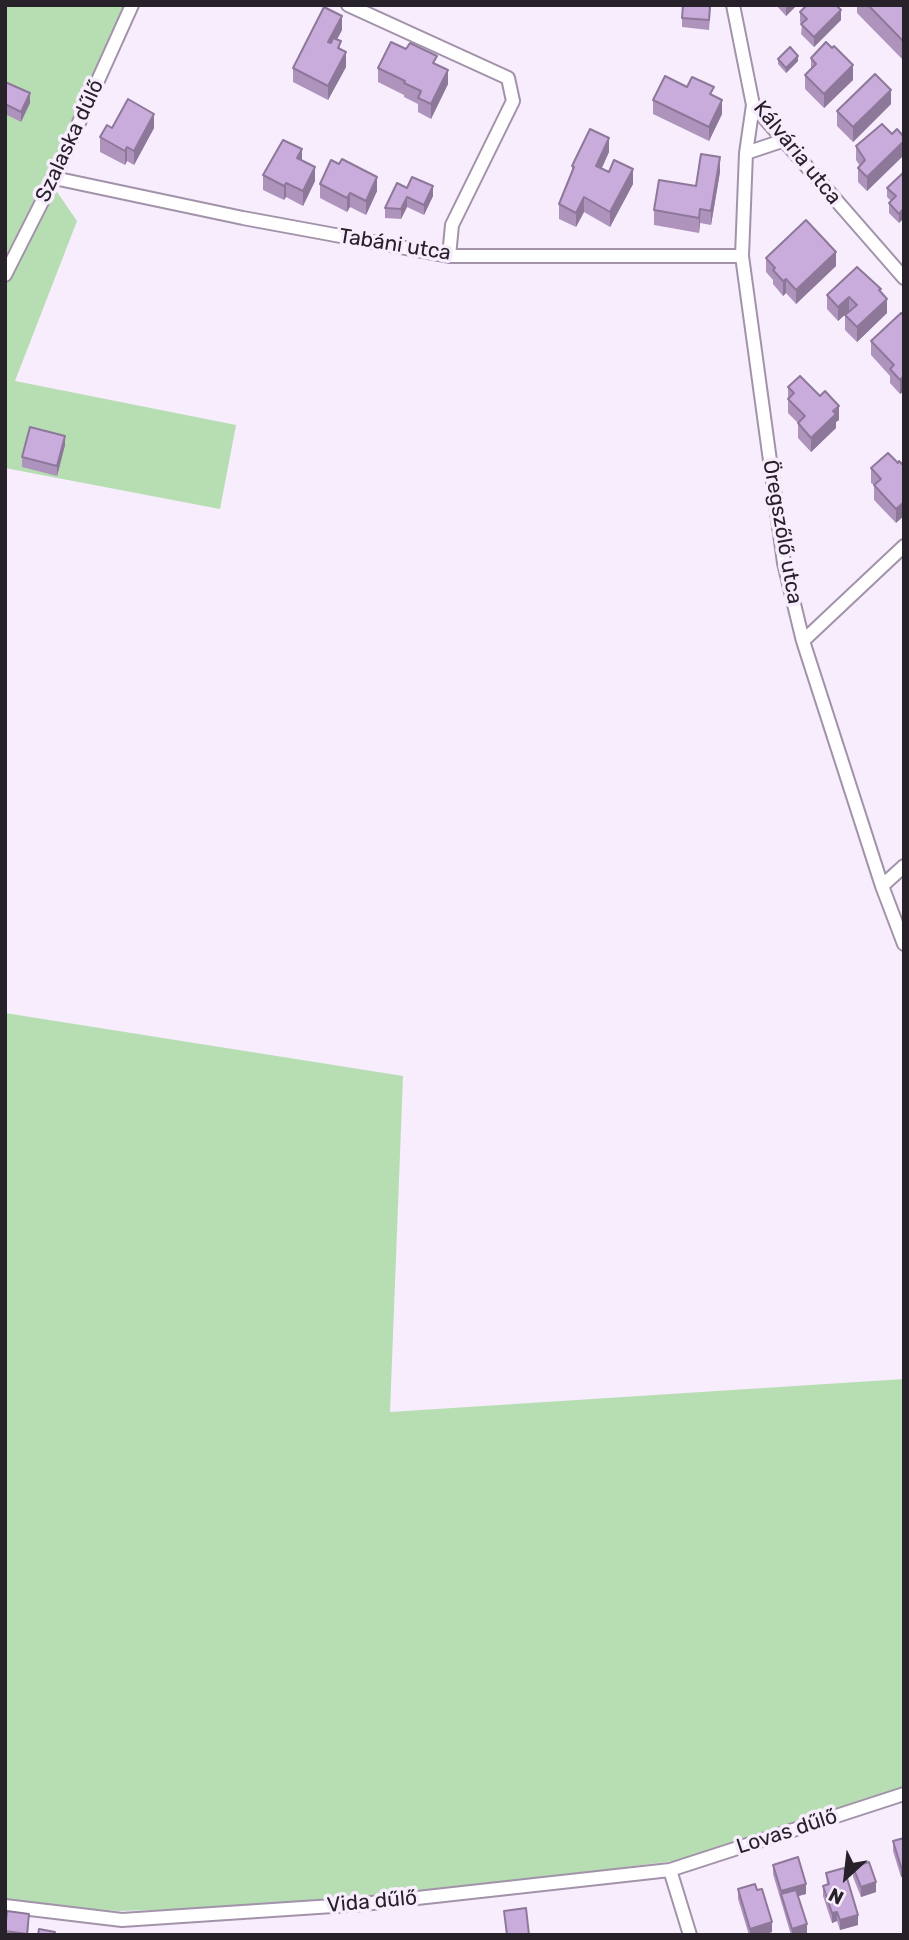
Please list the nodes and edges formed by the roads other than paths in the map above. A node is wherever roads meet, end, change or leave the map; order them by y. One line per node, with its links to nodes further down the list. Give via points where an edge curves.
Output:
1 (132, 5): 7 (street, Szalaska dűlő)
2 (348, 5): 8 (street, via 508,78 513,102 452,225)
3 (733, 5): 4 (street, Kálvária utca)
4 (752, 105): 5 (street, Kálvária utca); 6 (street, Öregszőlő utca)
5 (782, 141): 6 (street); 11 (street, Kálvária utca)
6 (746, 153): 9 (street, Öregszőlő utca)
7 (54, 178): 8 (street, Tabáni utca); 10 (street, Szalaska dűlő)
8 (449, 256): 9 (street, Tabáni utca)
9 (742, 256): 13 (street, Öregszőlő utca, via 785,563)
10 (5, 275)
11 (904, 278)
12 (904, 546): 13 (street)
13 (803, 641): 15 (street, Öregszőlő utca)
14 (904, 866): 15 (street)
15 (882, 886): 16 (street, Öregszőlő utca)
16 (904, 944)
17 (904, 1794): 18 (street, Lovas dűlő)
18 (670, 1871): 19 (street, Vida dűlő, via 363,1904 122,1920); 20 (street)
19 (5, 1906)
20 (690, 1935)

